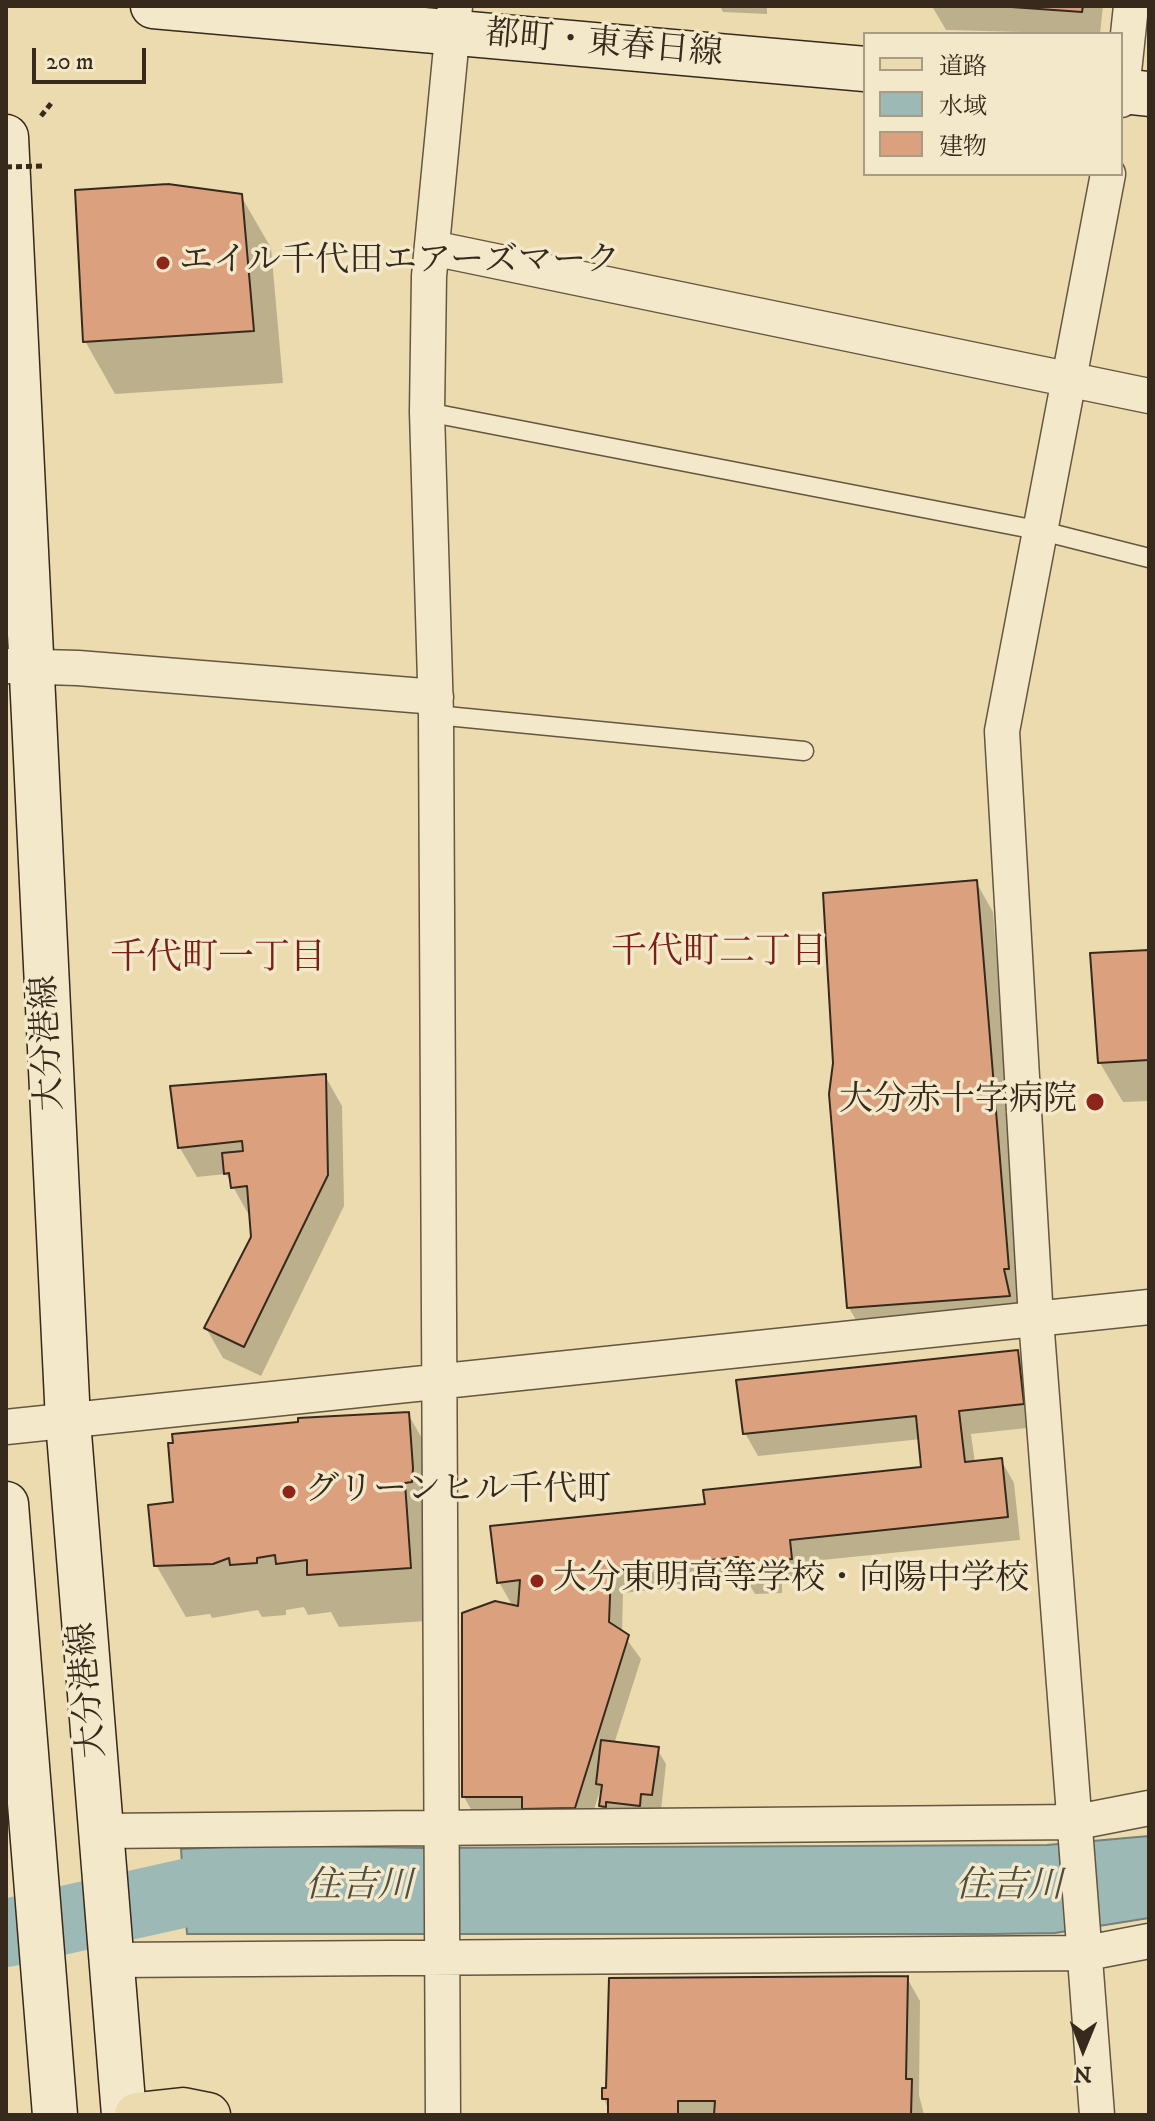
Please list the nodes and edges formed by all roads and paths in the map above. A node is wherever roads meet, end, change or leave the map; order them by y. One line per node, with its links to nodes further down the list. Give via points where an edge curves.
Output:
1 (153, 6): 3 (main road, 都町・東春日線)
2 (1131, 6): 5 (street)
3 (454, 19): 4 (main road, 都町・東春日線); 10 (street)
4 (863, 69)
5 (1128, 94)
6 (6, 137): 16 (main road, 大分港線)
7 (43, 166): 8 (path, bridge)
8 (6, 167)
9 (1108, 176): 11 (street)
10 (432, 248): 11 (street); 13 (street)
11 (1071, 380): 12 (street); 14 (street)
12 (1149, 396)
13 (427, 412): 14 (lane); 17 (street)
14 (1042, 531): 15 (lane); 20 (street, via 1002,731)
15 (1149, 558)
16 (19, 665): 17 (street); 22 (main road, 大分港線)
17 (436, 706): 18 (lane); 21 (street)
18 (804, 751)
19 (1149, 1307): 20 (street)
20 (1036, 1319): 21 (street); 27 (street)
21 (436, 1383): 22 (street); 28 (street)
22 (68, 1421): 23 (street); 29 (main road, 大分港線)
23 (6, 1427)
24 (6, 1504): 25 (main road, 大分港線)
25 (13, 1682): 34 (main road, 大分港線, via 33,1840)
26 (1149, 1808): 27 (street)
27 (1078, 1828): 28 (street); 31 (street)
28 (440, 1834): 29 (street); 32 (street)
29 (102, 1835): 33 (main road, 大分港線)
30 (1149, 1941): 31 (street)
31 (1086, 1945): 32 (street); 39 (street)
32 (441, 1950): 33 (street); 38 (street)
33 (111, 1954): 35 (main road, 大分港線)
34 (55, 2115)
35 (124, 2115)
36 (137, 2115): 37 (main road, via 183,2110)
37 (208, 2115)
38 (443, 2115)
39 (1097, 2115)

